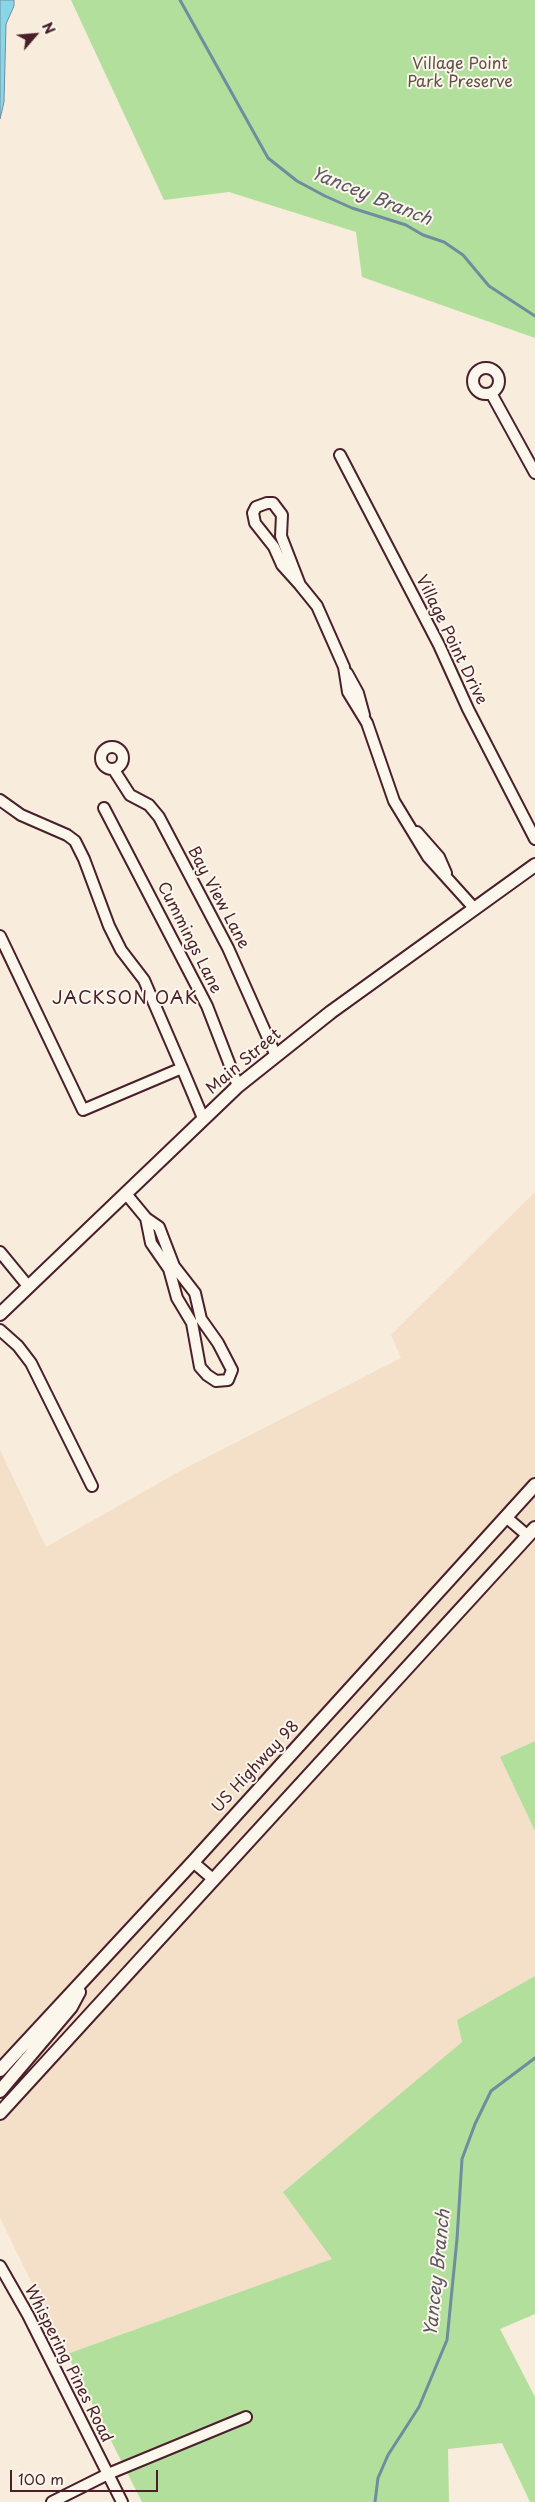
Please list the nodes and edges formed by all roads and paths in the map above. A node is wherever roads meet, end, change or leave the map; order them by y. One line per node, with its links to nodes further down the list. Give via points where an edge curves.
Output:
1 (491, 393): 3 (street)
2 (340, 455): 8 (street, Village Point Drive)
3 (535, 472)
4 (300, 584): 4 (street, via 281,536 282,515 273,503 261,504 253,513 255,524 282,565); 10 (street, via 317,606 344,667 352,701 367,723 394,801 439,857 451,884)
5 (114, 770): 12 (street, Bay View Lane, via 130,795 149,806 159,817 228,948)
6 (0, 800): 13 (street, via 21,815 75,841 109,926 144,980)
7 (104, 808): 14 (street, Cummings Lane, via 207,1006)
8 (535, 839)
9 (535, 865): 10 (main road, Main Street)
10 (474, 908): 12 (main road, Main Street)
11 (0, 936): 13 (street, via 83,1110)
12 (276, 1056): 14 (main road, Main Street)
13 (182, 1068): 15 (street)
14 (238, 1086): 15 (main road, Main Street)
15 (203, 1118): 16 (main road, Main Street)
16 (127, 1195): 18 (street, via 146,1218 159,1227); 19 (main road, Main Street)
17 (0, 1252): 19 (street)
18 (171, 1267): 21 (street, via 177,1298); 21 (street, via 195,1293)
19 (28, 1286): 20 (main road, Main Street)
20 (0, 1314)
21 (196, 1321): 21 (street, via 200,1367 216,1380 228,1380 232,1370 218,1343)
22 (0, 1330): 24 (street, via 31,1363)
23 (535, 1485): 25 (main road, US Highway 98)
24 (92, 1486)
25 (506, 1516): 26 (street); 27 (main road, US Highway 98)
26 (531, 1532): 28 (main road)
27 (193, 1862): 28 (street); 29 (main road, US Highway 98)
28 (214, 1880): 32 (main road)
29 (95, 1967): 30 (main road, US Highway 98); 31 (main road, via 70,2007)
30 (0, 2070)
31 (0, 2091)
32 (2, 2113)
33 (0, 2266): 35 (street, Whispering Pines Road)
34 (246, 2417): 35 (street)
35 (108, 2474): 36 (street); 37 (street, Whispering Pines Road)
36 (52, 2502)
37 (122, 2502)

